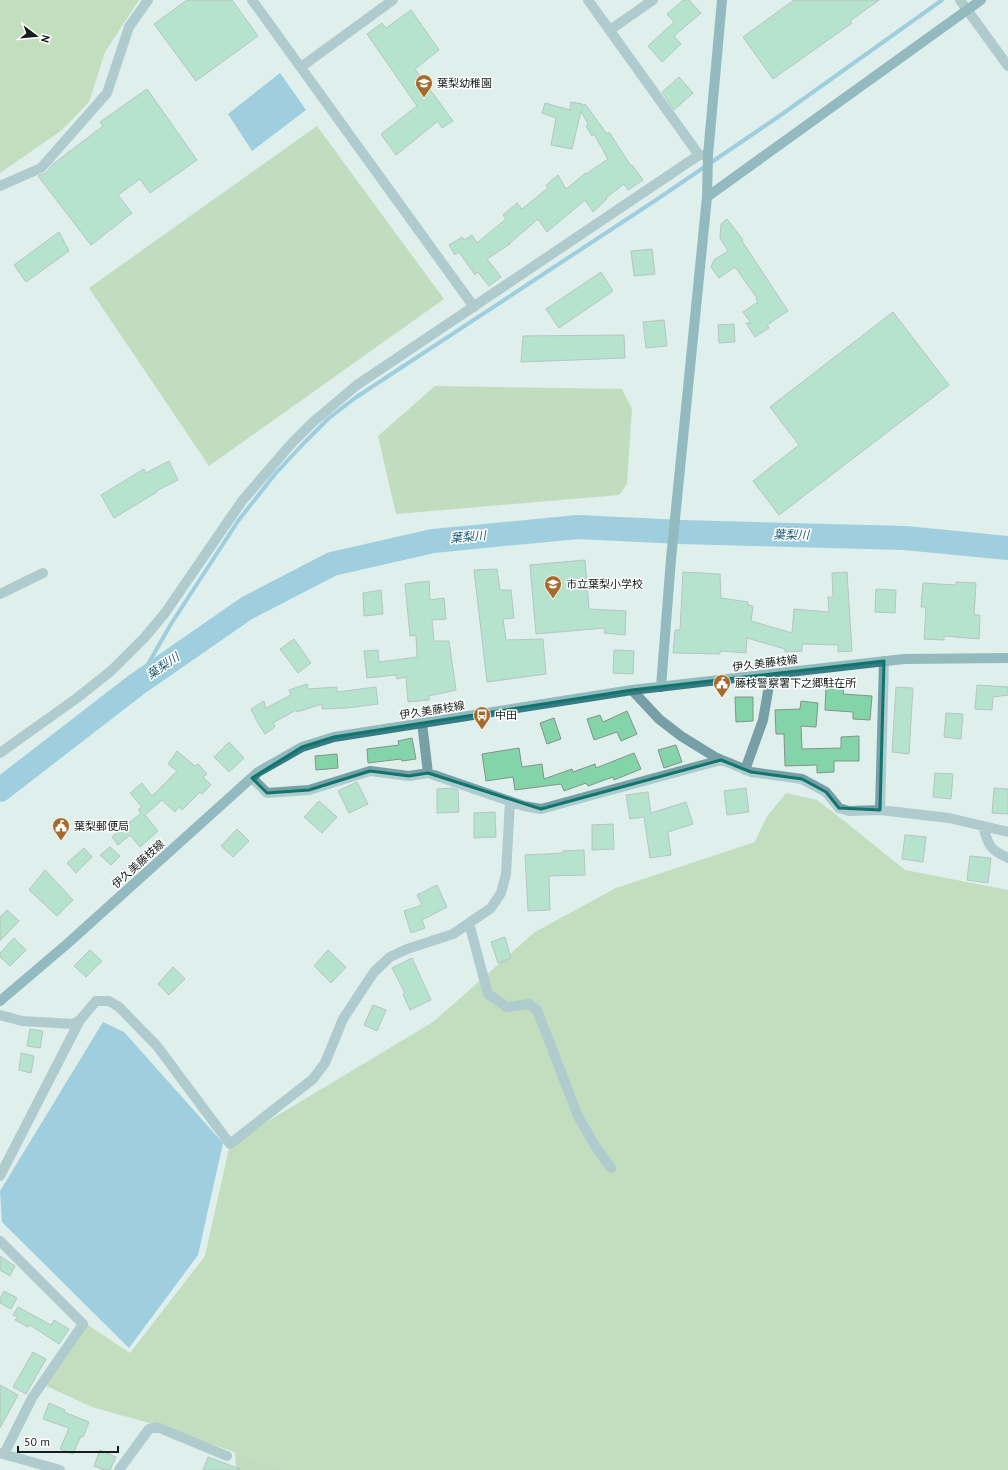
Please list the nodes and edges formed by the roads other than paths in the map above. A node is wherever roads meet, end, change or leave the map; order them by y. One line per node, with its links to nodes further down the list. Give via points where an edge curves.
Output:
1 (148, 0): 14 (street, via 129,27 107,93 41,168)
2 (252, 0): 12 (street)
3 (393, 0): 12 (street)
4 (588, 0): 10 (street)
5 (653, 0): 10 (street)
6 (722, 0): 13 (main road)
7 (960, 0): 9 (street)
8 (981, 0): 9 (main road)
9 (968, 10): 11 (street); 15 (main road)
10 (610, 30): 13 (street)
11 (1008, 66)
12 (301, 67): 16 (street)
13 (703, 155): 15 (main road); 16 (street)
14 (0, 186)
15 (707, 197): 22 (main road, via 676,502)
16 (474, 307): 25 (street, via 357,385 312,422 242,501 165,613 145,637 111,671)
17 (43, 573): 18 (street)
18 (0, 594)
19 (1008, 658): 20 (main road, 伊久美藤枝線, via 904,659)
20 (884, 662): 21 (main road, 伊久美藤枝線); 31 (street)
21 (771, 674): 22 (main road, 伊久美藤枝線); 27 (street, via 763,720)
22 (661, 687): 23 (main road, 伊久美藤枝線)
23 (632, 690): 24 (main road, 伊久美藤枝線); 26 (street, via 659,719 681,736)
24 (422, 723): 28 (street); 29 (main road, 伊久美藤枝線, via 334,737 302,747)
25 (0, 753)
26 (721, 760): 27 (street); 30 (street, via 541,809)
27 (745, 770): 31 (street, via 802,779 826,792 839,808)
28 (428, 773): 29 (street, via 409,776 370,771 309,790 267,793); 30 (street)
29 (252, 778): 36 (main road, 伊久美藤枝線)
30 (510, 801): 35 (street, via 506,874 501,893 491,908)
31 (880, 810): 32 (street, via 949,818)
32 (984, 826): 33 (street); 34 (street, via 988,844)
33 (1008, 832)
34 (1008, 858)
35 (469, 923): 38 (street, via 454,934 406,949 390,957 374,972 343,1019 324,1064 313,1079 230,1144 157,1046 119,1007 109,1001 96,1001); 39 (street, via 488,994 507,1007 529,1004 537,1010 578,1116)
36 (0, 1001)
37 (0, 1015): 38 (street, via 22,1020 73,1024)
38 (80, 1020): 40 (street)
39 (611, 1168)
40 (0, 1176)
41 (0, 1241): 42 (street, via 83,1324 32,1398)
42 (2, 1454): 44 (street)
43 (227, 1456): 45 (street, via 157,1427 149,1429)
44 (60, 1470)
45 (119, 1470)

